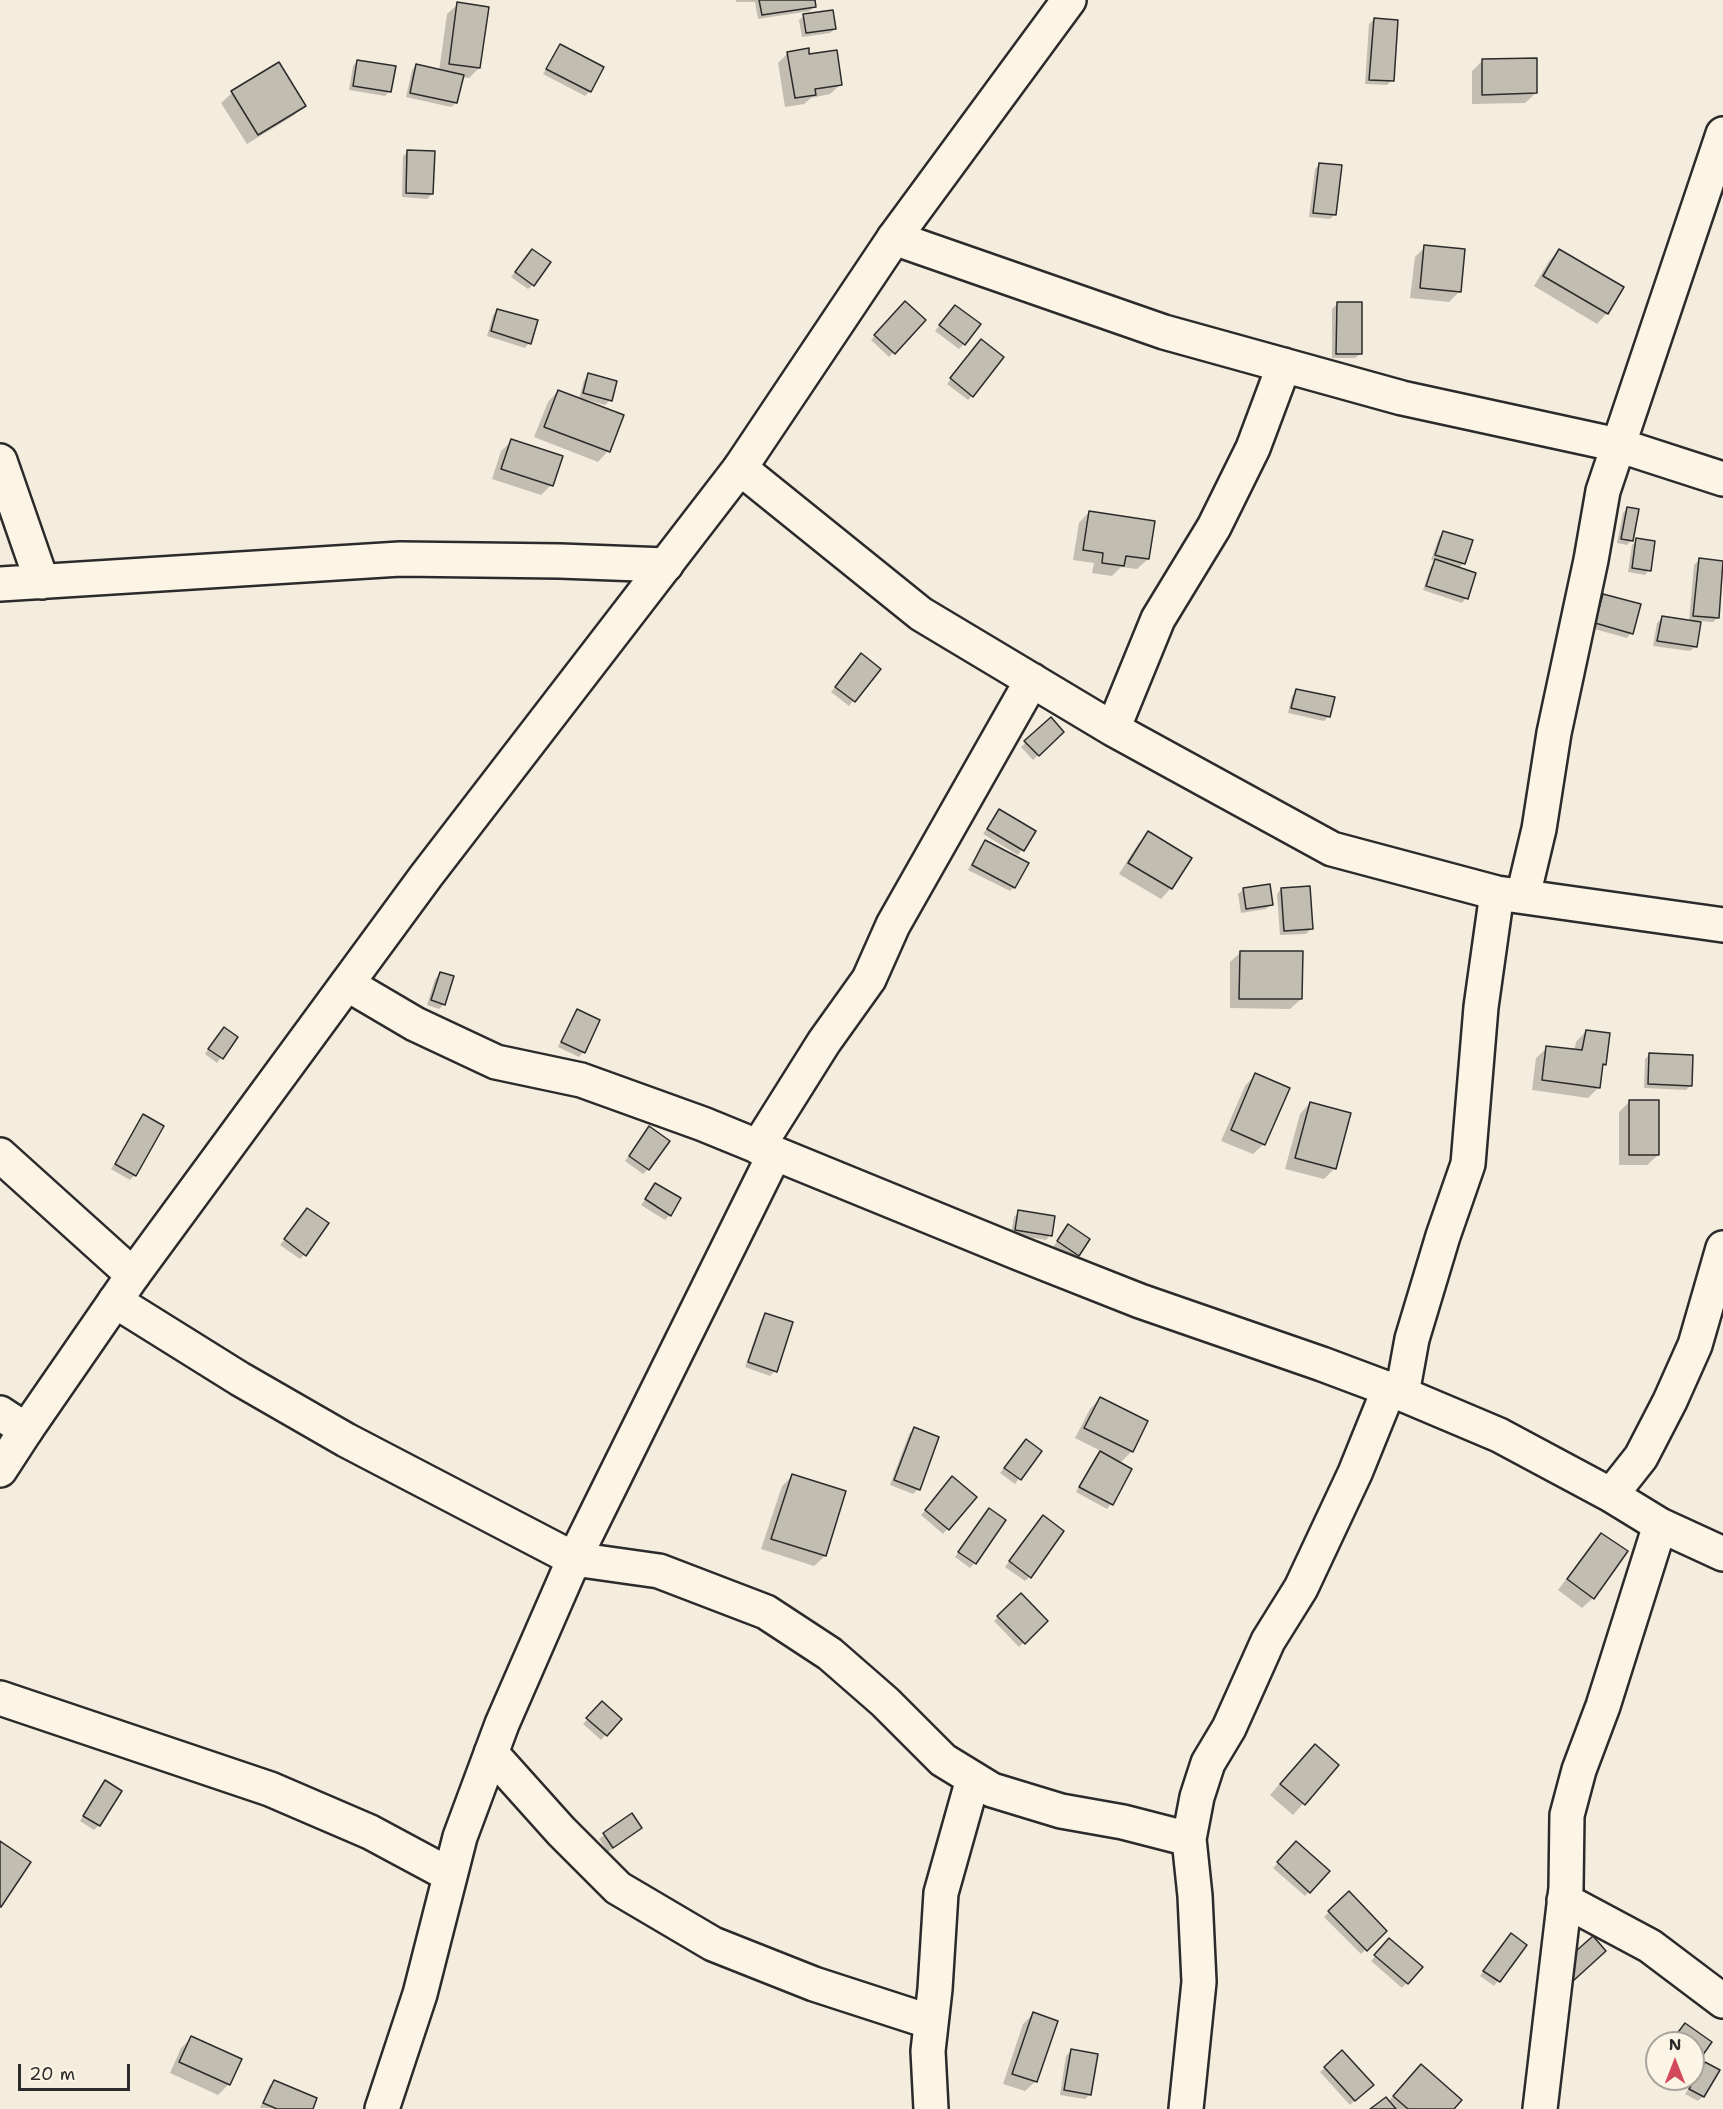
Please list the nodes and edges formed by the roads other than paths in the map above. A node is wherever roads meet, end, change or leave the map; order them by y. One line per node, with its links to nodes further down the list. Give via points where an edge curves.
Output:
1 (1069, 0): 3 (street)
2 (1723, 134): 5 (street)
3 (894, 238): 4 (street, via 1164,332); 7 (street)
4 (1284, 365): 5 (street, via 1402,398); 13 (street, via 1252,448 1214,527 1158,619)
5 (1618, 445): 8 (street); 14 (street, via 1603,491 1556,723 1539,829)
6 (0, 461): 10 (street)
7 (740, 468): 9 (street); 12 (street, via 921,614)
8 (1723, 479)
9 (666, 565): 10 (street, via 400,559); 16 (street)
10 (42, 582): 11 (street)
11 (0, 584)
12 (1032, 680): 13 (street); 17 (street, via 892,925 869,979 824,1042)
13 (1113, 729): 14 (street, via 1332,849)
14 (1510, 894): 15 (street); 21 (street, via 1481,1007 1468,1164)
15 (1723, 925)
16 (347, 984): 17 (street, via 415,1024 496,1062 581,1080); 20 (street)
17 (766, 1151): 21 (street, via 1140,1300); 27 (street)
18 (0, 1155): 20 (street)
19 (1723, 1248): 24 (street, via 1695,1346 1641,1457)
20 (124, 1288): 22 (street); 27 (street, via 240,1379 346,1440)
21 (1396, 1391): 24 (street, via 1499,1435); 31 (street, via 1301,1588 1268,1641 1229,1728 1208,1764)
22 (13, 1421): 23 (street)
23 (0, 1470)
24 (1611, 1495): 25 (street)
25 (1660, 1525): 26 (street); 33 (street, via 1570,1804)
26 (1723, 1554)
27 (574, 1559): 29 (street); 30 (street, via 659,1571 766,1612 830,1654 943,1760)
28 (0, 1698): 32 (street, via 270,1789 370,1832)
29 (491, 1753): 32 (street); 35 (street, via 618,1888 712,1944 814,1984)
30 (974, 1779): 31 (street, via 992,1790 1061,1811); 35 (street, via 941,1893)
31 (1189, 1839): 38 (street, via 1199,1982)
32 (450, 1875): 36 (street, via 420,1994)
33 (1564, 1900): 34 (street, via 1650,1946); 39 (street)
34 (1723, 2001)
35 (931, 2022): 37 (street)
36 (382, 2109)
37 (931, 2109)
38 (1186, 2109)
39 (1540, 2109)

